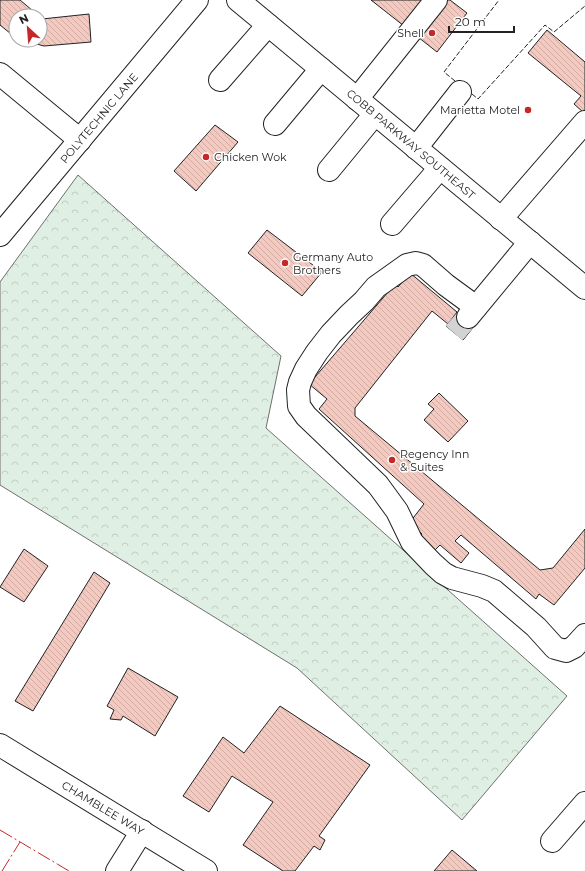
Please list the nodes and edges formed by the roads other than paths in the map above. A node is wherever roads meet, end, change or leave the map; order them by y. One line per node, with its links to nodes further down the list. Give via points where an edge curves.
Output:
1 (197, 0): 13 (street, POLYTECHNIC LANE)
2 (238, 0): 4 (street, COBB PARKWAY SOUTHEAST)
3 (436, 0): 9 (street)
4 (268, 24): 5 (street, COBB PARKWAY SOUTHEAST); 7 (street)
5 (321, 69): 9 (street, COBB PARKWAY SOUTHEAST); 12 (street)
6 (0, 74): 13 (street)
7 (220, 80)
8 (460, 92): 14 (street)
9 (357, 99): 10 (street, COBB PARKWAY SOUTHEAST)
10 (375, 114): 14 (street, COBB PARKWAY SOUTHEAST); 16 (street)
11 (585, 122): 17 (street)
12 (275, 124)
13 (80, 140): 19 (street, POLYTECHNIC LANE)
14 (416, 148): 15 (street, COBB PARKWAY SOUTHEAST)
15 (440, 168): 17 (street, COBB PARKWAY SOUTHEAST); 18 (street)
16 (329, 170)
17 (501, 219): 20 (street, COBB PARKWAY SOUTHEAST)
18 (392, 224)
19 (0, 235)
20 (530, 242): 21 (street, COBB PARKWAY SOUTHEAST); 22 (street, via 472,312 446,285 423,265 416,263 407,265 376,287 317,352 300,382 299,406 306,416 378,485 397,511 412,542 443,573 494,591 536,627 555,648 566,651 574,647)
21 (584, 284)
22 (585, 635)
23 (0, 745): 25 (street, CHAMBLEE WAY)
24 (585, 803): 26 (street)
25 (142, 831): 27 (street); 28 (street, CHAMBLEE WAY)
26 (552, 841)
27 (117, 871)
28 (206, 871)

